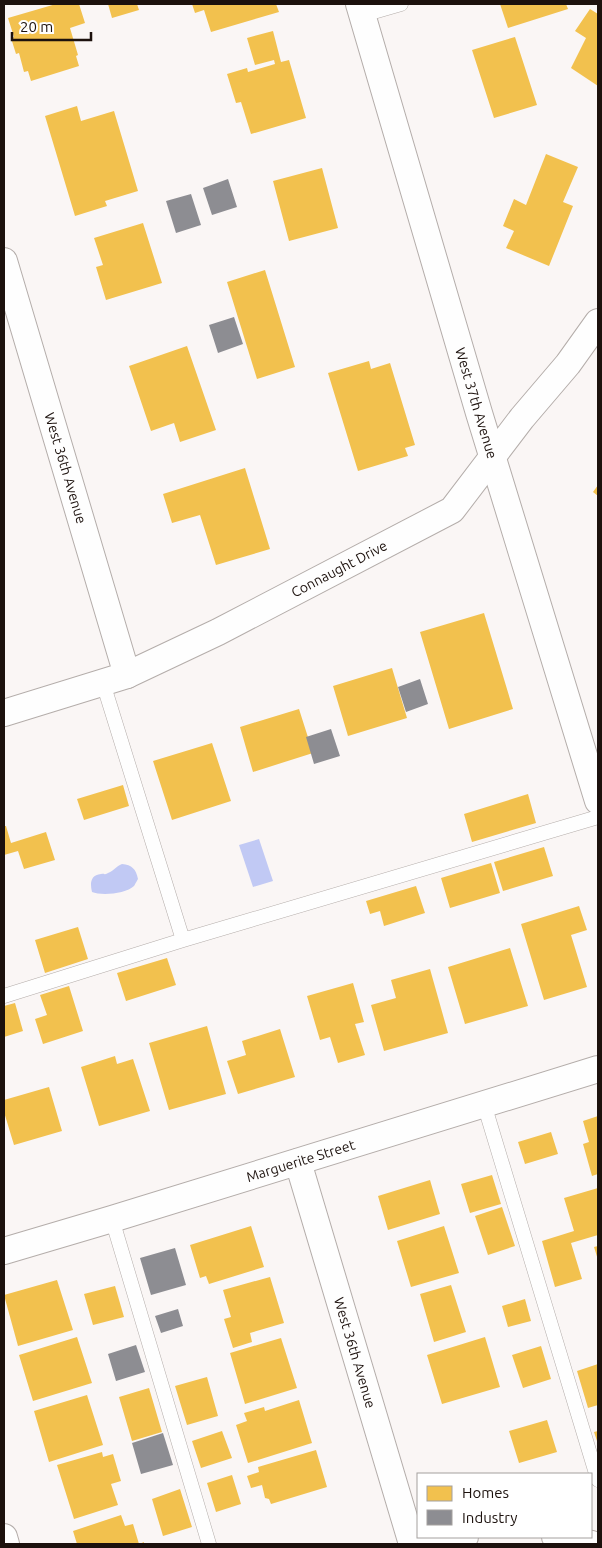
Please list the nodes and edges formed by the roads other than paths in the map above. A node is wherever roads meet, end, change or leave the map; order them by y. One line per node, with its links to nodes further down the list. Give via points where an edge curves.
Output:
1 (401, 4): 2 (lane)
2 (361, 9): 5 (street, West 37th Avenue)
3 (4, 261): 6 (street, West 36th Avenue)
4 (598, 325): 5 (street, Connaught Drive)
5 (493, 457): 6 (street, Connaught Drive, via 452,510 218,632); 9 (street, West 37th Avenue)
6 (127, 675): 7 (street, Connaught Drive)
7 (103, 683): 8 (street, Connaught Drive); 11 (lane)
8 (4, 713)
9 (598, 801)
10 (598, 818): 11 (lane)
11 (183, 940): 12 (lane)
12 (4, 996)
13 (598, 1070): 14 (street, Marguerite Street)
14 (484, 1104): 15 (street, Marguerite Street); 18 (lane)
15 (298, 1162): 16 (street, Marguerite Street); 24 (street, West 36th Avenue)
16 (112, 1219): 17 (street, Marguerite Street); 23 (lane)
17 (4, 1251)
18 (598, 1480)
19 (4, 1537): 22 (street)
20 (460, 1538): 25 (street)
21 (560, 1538): 26 (street)
22 (6, 1544)
23 (209, 1544)
24 (412, 1544)
25 (427, 1544)
26 (592, 1544)

